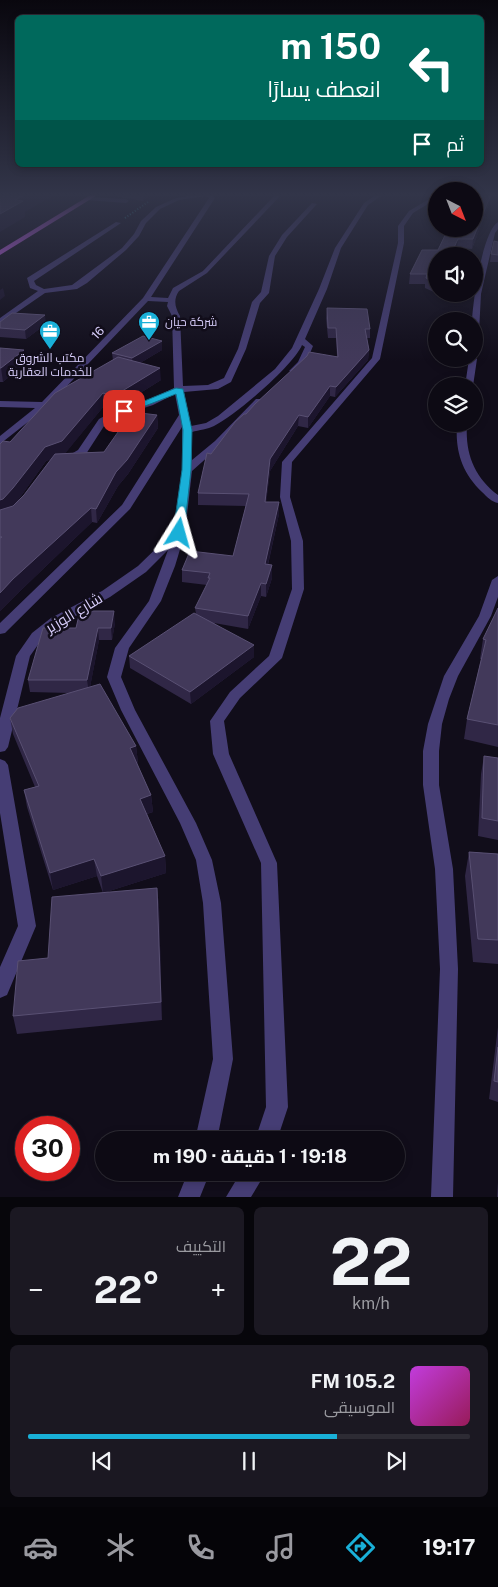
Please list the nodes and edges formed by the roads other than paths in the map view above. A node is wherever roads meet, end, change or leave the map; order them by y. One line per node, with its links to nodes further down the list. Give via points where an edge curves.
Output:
1 (77, 250): 12 (street, via 30,280)
2 (123, 250): 12 (street, via 74,287)
3 (176, 250): 9 (street, 16)
4 (226, 250): 11 (street, via 205,272)
5 (276, 250): 18 (street, via 265,293 256,302 242,349 228,380 208,388)
6 (337, 250): 16 (street)
7 (399, 250): 35 (street, via 376,359 287,462 285,497 297,541 298,589 275,658 235,695 217,721 221,754 270,863 277,1108)
8 (488, 250): 14 (street)
9 (153, 287): 10 (street); 13 (street, 16)
10 (162, 287)
11 (175, 291): 13 (street); 18 (street, via 171,306 176,316)
12 (43, 292): 15 (street)
13 (146, 299): 21 (street, 16)
14 (477, 312)
15 (0, 322)
16 (299, 340): 17 (street, via 309,346 302,363); 22 (street, via 296,349 278,371 228,412 209,425)
17 (281, 382)
18 (179, 389): 22 (street); 25 (street, via 102,421 82,452)
19 (267, 394): 26 (street)
20 (0, 404): 21 (street)
21 (44, 405): 24 (street, 16)
22 (185, 424): 26 (street); 30 (street, via 126,507)
23 (462, 432): 27 (street, via 461,447 468,468 481,487)
24 (0, 441)
25 (52, 464)
26 (187, 470): 28 (street)
27 (498, 500)
28 (179, 533): 31 (street, شارع الوزير, via 142,569 37,636 24,656); 34 (street, via 155,601 122,648 114,677 204,860 212,904 223,1059)
29 (498, 580): 40 (street, via 486,616 451,676 435,724 431,751 431,786 444,869 448,952)
30 (0, 630)
31 (0, 747)
32 (0, 765): 33 (street, via 27,926)
33 (0, 989)
34 (208, 1131)
35 (269, 1131)
36 (196, 1181): 38 (street)
37 (248, 1181): 39 (street)
38 (190, 1197)
39 (238, 1197)
40 (442, 1197)

